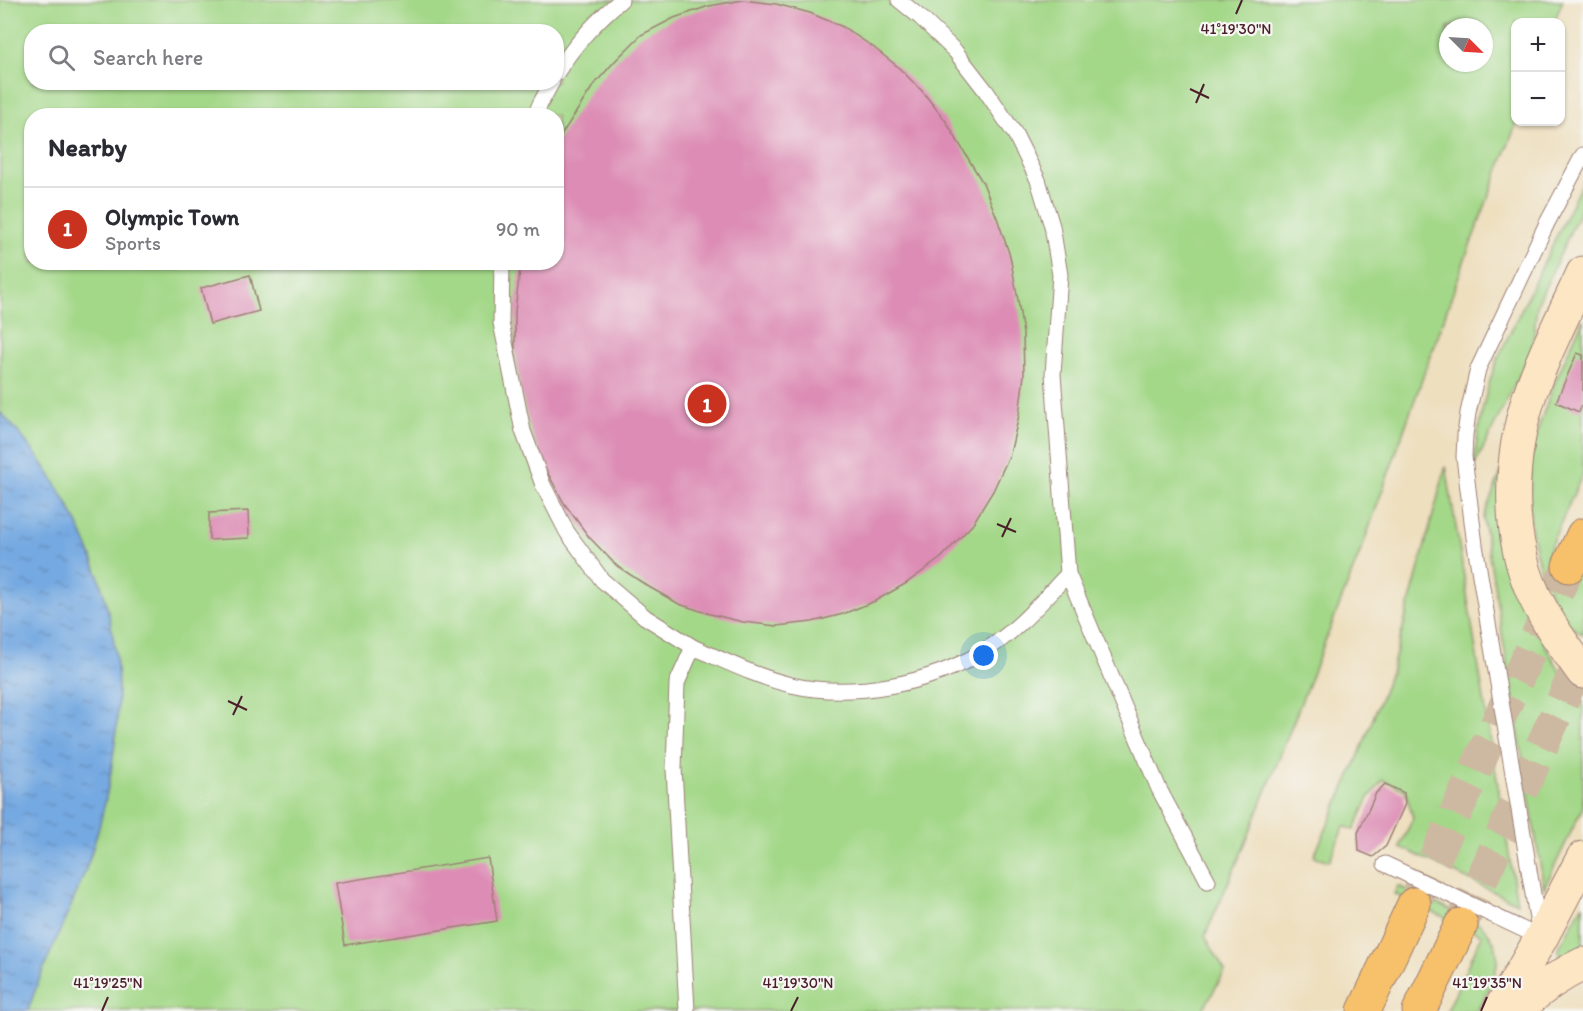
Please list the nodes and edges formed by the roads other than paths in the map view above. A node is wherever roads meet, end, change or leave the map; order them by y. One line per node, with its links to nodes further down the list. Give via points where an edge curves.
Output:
1 (621, 0): 3 (lane, via 602,15)
2 (899, 0): 11 (lane, via 955,51 997,108 1038,180 1052,226 1060,275 1053,374)
3 (564, 61)
4 (548, 90): 5 (lane)
5 (538, 108)
6 (1583, 155): 20 (lane, via 1478,369 1468,413 1464,458)
7 (502, 270): 13 (lane, via 501,323 524,432 543,485 567,532 602,580 645,617)
8 (1583, 273): 12 (main road, via 1530,395 1515,468 1516,524 1522,559 1533,594)
9 (1583, 535): 10 (highway)
10 (1569, 566)
11 (1068, 574): 13 (lane, via 984,651 936,674 887,687 840,690 792,685); 17 (lane, via 1159,789)
12 (1570, 644): 14 (main road)
13 (693, 647): 22 (lane, via 677,683 674,768)
14 (1583, 672)
15 (1583, 858): 20 (main road)
16 (1385, 864): 20 (lane)
17 (1208, 881)
18 (1414, 904): 23 (highway)
19 (1461, 925): 24 (highway)
20 (1541, 938): 25 (main road)
21 (1583, 964): 26 (main road, via 1544,986)
22 (687, 1011)
23 (1364, 1011)
24 (1419, 1011)
25 (1499, 1011)
26 (1517, 1011)

